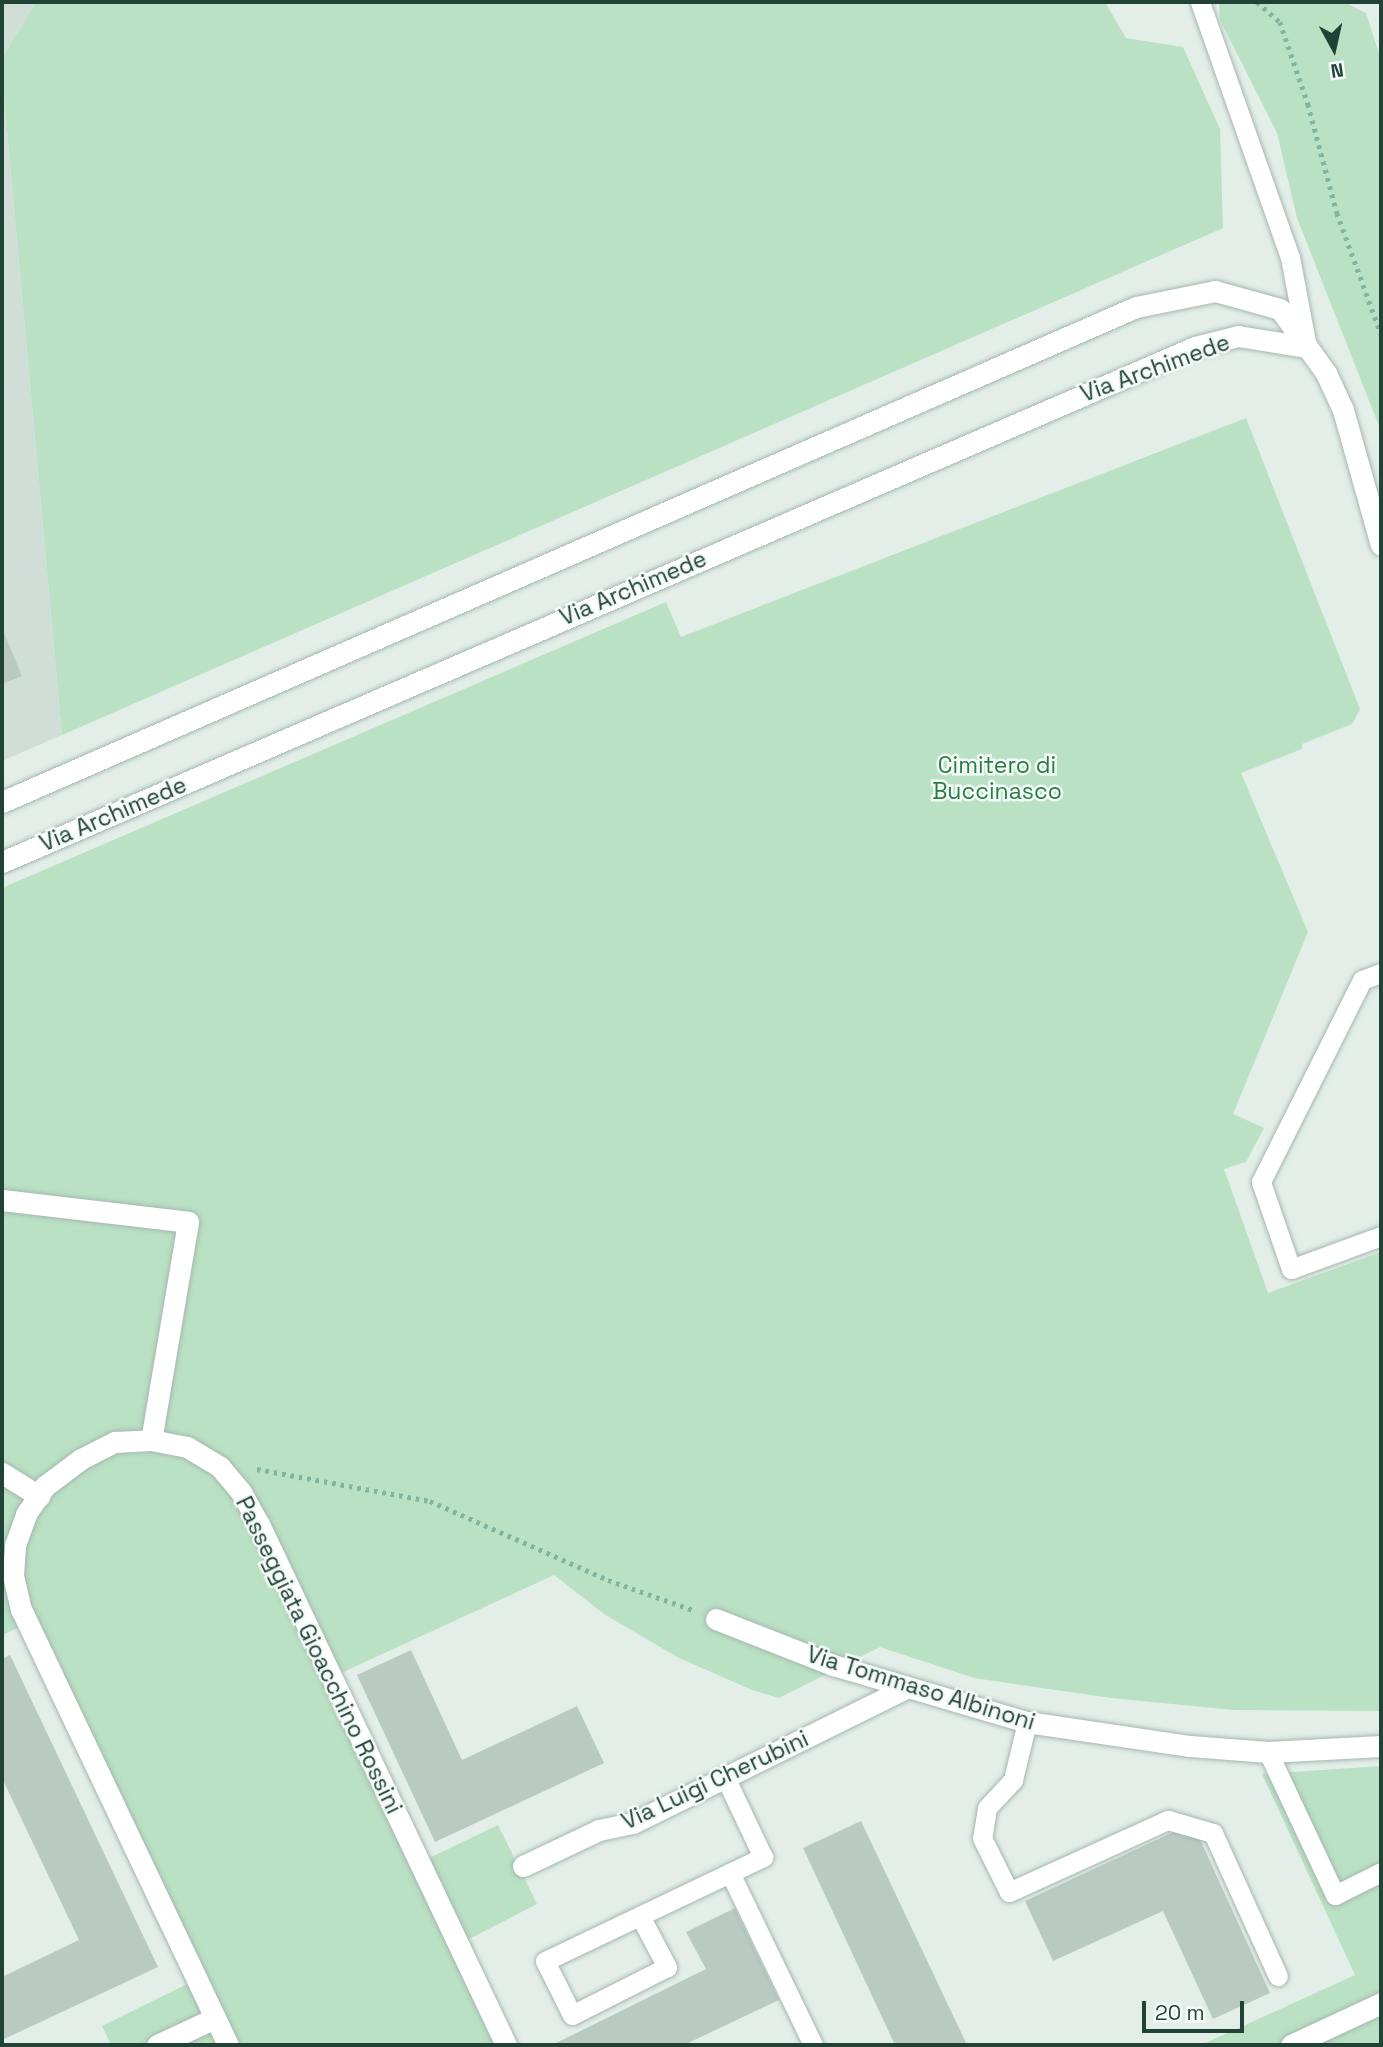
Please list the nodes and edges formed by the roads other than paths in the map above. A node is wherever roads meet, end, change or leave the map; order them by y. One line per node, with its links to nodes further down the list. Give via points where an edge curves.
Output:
1 (1200, 2): 2 (lane, via 1290,257)
2 (1307, 347): 3 (street, via 1326,373 1343,410); 4 (street, Via Archimede, via 1280,309 1215,292 1136,307); 5 (street, Via Archimede, via 1238,336 1195,348)
3 (1381, 545)
4 (2, 802)
5 (2, 862)
6 (1381, 973): 8 (lane, via 1362,980 1261,1182 1291,1269)
7 (2, 1200): 9 (street, via 188,1222)
8 (1381, 1236)
9 (151, 1440): 11 (street, Passeggiata Gioacchino Rossini, via 116,1443 81,1459); 27 (street, Passeggiata Gioacchino Rossini, via 187,1447 220,1467 241,1492)
10 (2, 1473): 11 (street)
11 (39, 1496): 24 (street, Passeggiata Gioacchino Rossini, via 26,1514 15,1545 13,1575 21,1610)
12 (716, 1619): 13 (street, Via Tommaso Albinoni)
13 (906, 1688): 14 (street, Via Tommaso Albinoni); 17 (street, Via Luigi Cherubini)
14 (1027, 1722): 16 (street, Via Tommaso Albinoni, via 1189,1746); 22 (lane, via 1013,1780 987,1808 982,1838 1009,1892 1168,1820 1213,1833)
15 (1381, 1746): 16 (street, Via Tommaso Albinoni)
16 (1268, 1752): 19 (lane, via 1335,1895)
17 (725, 1777): 18 (street, Via Luigi Cherubini, via 633,1823 599,1830); 20 (lane, via 763,1857)
18 (523, 1866)
19 (1381, 1872)
20 (730, 1873): 21 (lane); 28 (lane)
21 (640, 1916): 21 (lane, via 545,1961 572,2015 667,1967)
22 (1278, 1976)
23 (1381, 2003): 29 (street)
24 (215, 2018): 25 (street); 26 (street, Passeggiata Gioacchino Rossini)
25 (158, 2045)
26 (228, 2045)
27 (506, 2045)
28 (813, 2045)
29 (1291, 2045)

